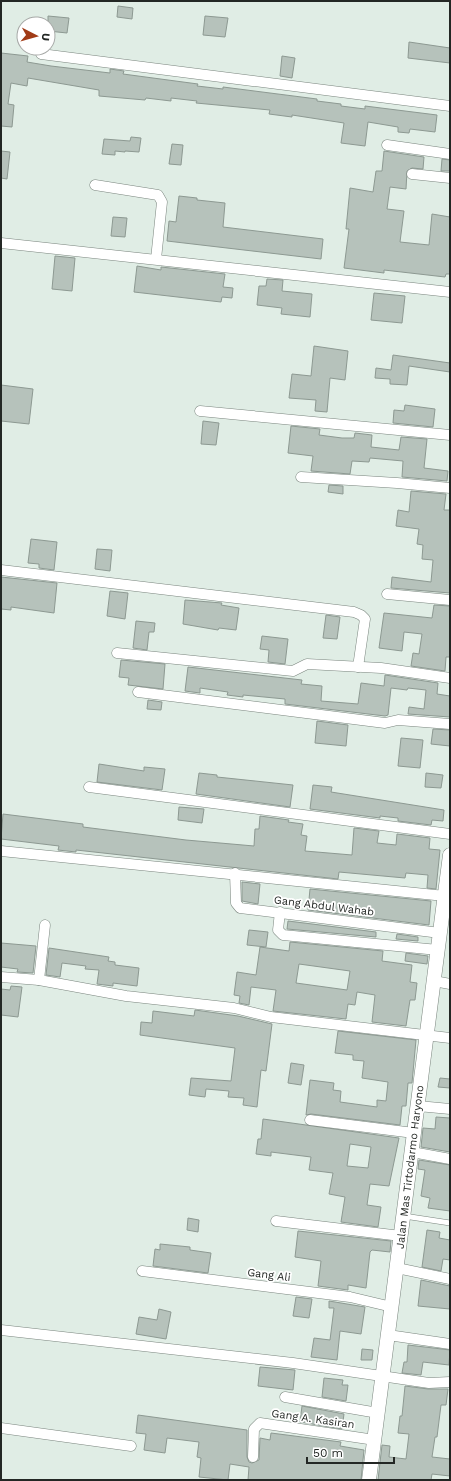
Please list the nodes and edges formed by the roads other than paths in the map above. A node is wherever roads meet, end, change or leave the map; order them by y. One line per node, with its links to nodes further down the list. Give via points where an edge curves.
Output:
1 (56, 56): 2 (street)
2 (450, 106)
3 (387, 146): 4 (street)
4 (450, 154)
5 (412, 174): 6 (street)
6 (450, 178)
7 (95, 185): 9 (street, via 158,195 162,202)
8 (1, 243): 9 (street)
9 (156, 259): 10 (street)
10 (450, 292)
11 (200, 412): 12 (street)
12 (450, 435)
13 (301, 477): 14 (street)
14 (450, 488)
15 (1, 570): 19 (street, via 354,612 365,619)
16 (387, 594): 17 (street)
17 (450, 600)
18 (117, 653): 19 (street, via 292,671 307,664)
19 (358, 667): 20 (street)
20 (450, 678)
21 (138, 692): 22 (street, via 385,723 398,720)
22 (450, 724)
23 (89, 787): 24 (street)
24 (450, 834)
25 (1, 851): 27 (street)
26 (450, 854): 28 (street, Jalan Mas Tirtodarmo Haryono)
27 (235, 873): 28 (street); 29 (street, Gang Abdul Wahab, via 236,902 240,908)
28 (445, 896): 31 (street, Jalan Mas Tirtodarmo Haryono)
29 (280, 912): 31 (street, Gang Abdul Wahab); 32 (street, via 278,930 283,935)
30 (45, 925): 34 (street)
31 (443, 935): 32 (street, Jalan Mas Tirtodarmo Haryono)
32 (438, 950): 35 (street, Jalan Mas Tirtodarmo Haryono)
33 (1, 977): 34 (street)
34 (39, 980): 37 (street, via 126,996)
35 (434, 981): 36 (street); 37 (street, Jalan Mas Tirtodarmo Haryono)
36 (450, 984)
37 (427, 1034): 38 (street); 39 (street, Jalan Mas Tirtodarmo Haryono)
38 (450, 1038)
39 (418, 1106): 40 (street); 42 (street, Jalan Mas Tirtodarmo Haryono)
40 (450, 1109)
41 (310, 1120): 42 (street)
42 (414, 1133): 43 (street, Jalan Mas Tirtodarmo Haryono)
43 (412, 1152): 44 (street); 45 (street, Jalan Mas Tirtodarmo Haryono)
44 (450, 1159)
45 (404, 1216): 47 (lane); 48 (street, Jalan Mas Tirtodarmo Haryono)
46 (276, 1221): 48 (street)
47 (450, 1222)
48 (401, 1236): 49 (street, Jalan Mas Tirtodarmo Haryono)
49 (397, 1268): 51 (street); 52 (street, Jalan Mas Tirtodarmo Haryono)
50 (142, 1271): 52 (street, Gang Ali, via 350,1297)
51 (450, 1279)
52 (392, 1307): 54 (street, Jalan Mas Tirtodarmo Haryono)
53 (1, 1330): 56 (street)
54 (388, 1335): 55 (street); 56 (street, Jalan Mas Tirtodarmo Haryono)
55 (450, 1344)
56 (384, 1377): 57 (street, via 429,1383); 59 (street, Jalan Mas Tirtodarmo Haryono)
57 (450, 1382)
58 (285, 1397): 59 (street)
59 (378, 1413): 61 (street, Jalan Mas Tirtodarmo Haryono)
60 (1, 1428): 62 (street)
61 (374, 1440): 63 (street, Gang A. Kasiran, via 260,1423 254,1429); 64 (street, Jalan Mas Tirtodarmo Haryono)
62 (131, 1446)
63 (253, 1457)
64 (370, 1480)

